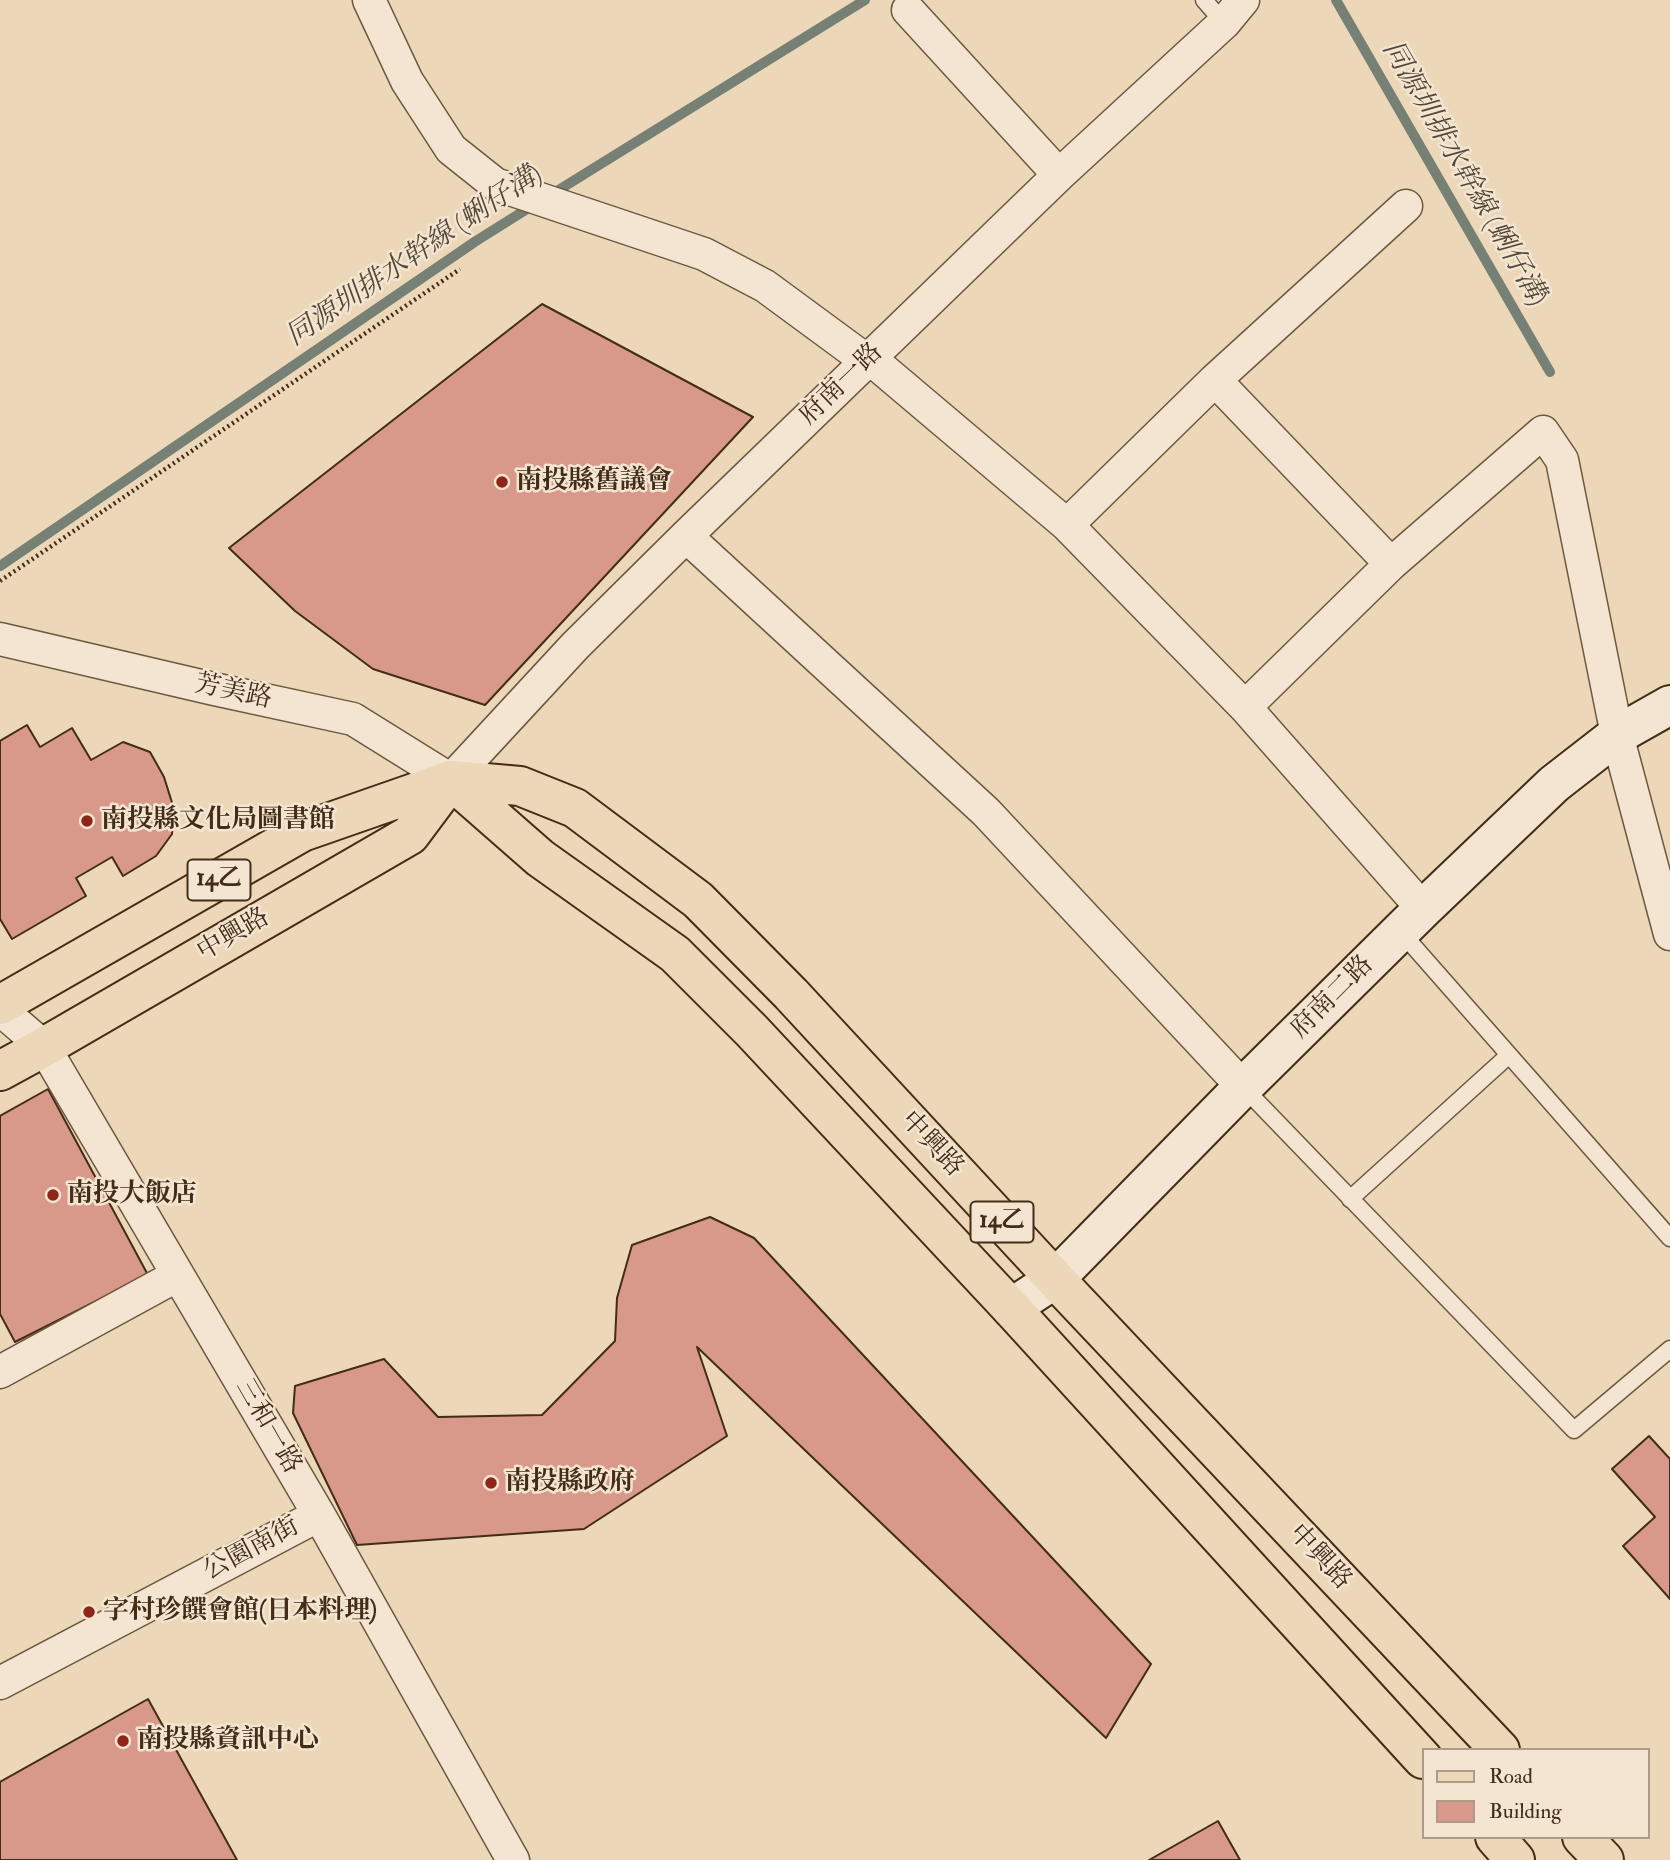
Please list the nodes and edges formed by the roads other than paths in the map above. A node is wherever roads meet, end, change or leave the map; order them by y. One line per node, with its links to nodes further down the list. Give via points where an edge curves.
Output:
1 (369, 0): 6 (street, via 407,81 451,149 495,184 704,254 765,286)
2 (1223, 8): 4 (street, 府南一路)
3 (908, 10): 4 (street)
4 (1059, 175): 6 (street, 府南一路)
5 (1406, 206): 7 (street)
6 (867, 361): 8 (street, via 873,361); 9 (street, 府南一路)
7 (1215, 380): 8 (street); 10 (street)
8 (1067, 525): 13 (street)
9 (686, 536): 15 (street, 府南一路, via 575,646); 24 (street, via 986,812)
10 (1391, 564): 13 (street); 14 (street, via 1543,432 1562,460)
11 (0, 639): 15 (street, 芳美路, via 353,719)
12 (1670, 705): 14 (street, 府南二路)
13 (1245, 707): 16 (street)
14 (1617, 735): 16 (street, 府南二路, via 1554,784); 17 (street)
15 (451, 780): 18 (main road, 中興路 / 14乙, via 520,786 575,808 698,900); 19 (main road, 中興路 / 14乙, via 302,832); 20 (main road, 中興路 / 14乙, via 540,858 675,954); 21 (main road, 中興路 / 14乙, via 410,835)
16 (1412, 920): 22 (lane); 24 (street, 府南二路)
17 (1670, 934)
18 (791, 994): 20 (main road); 28 (main road, 中興路 / 14乙)
19 (0, 1007): 21 (street, 三和一路)
20 (752, 1031): 29 (main road, 中興路 / 14乙)
21 (44, 1047): 23 (main road, 中興路 / 14乙); 27 (street, 三和一路)
22 (1509, 1055): 25 (lane); 26 (lane)
23 (0, 1070)
24 (1243, 1087): 25 (lane); 28 (street, 府南二路)
25 (1350, 1199): 30 (lane, via 1574,1430)
26 (1670, 1238)
27 (178, 1275): 31 (street); 32 (street, 三和一路)
28 (1055, 1279): 29 (street, 府南二路); 34 (main road, 中興路 / 14乙)
29 (1011, 1308): 35 (main road, 中興路 / 14乙)
30 (1670, 1349)
31 (0, 1372)
32 (318, 1515): 33 (street, 公園南街); 38 (street, 三和一路)
33 (0, 1682)
34 (1498, 1748)
35 (1422, 1758)
36 (1496, 1839): 39 (main road)
37 (1584, 1839): 40 (main road)
38 (513, 1860)
39 (1515, 1860)
40 (1604, 1860)

